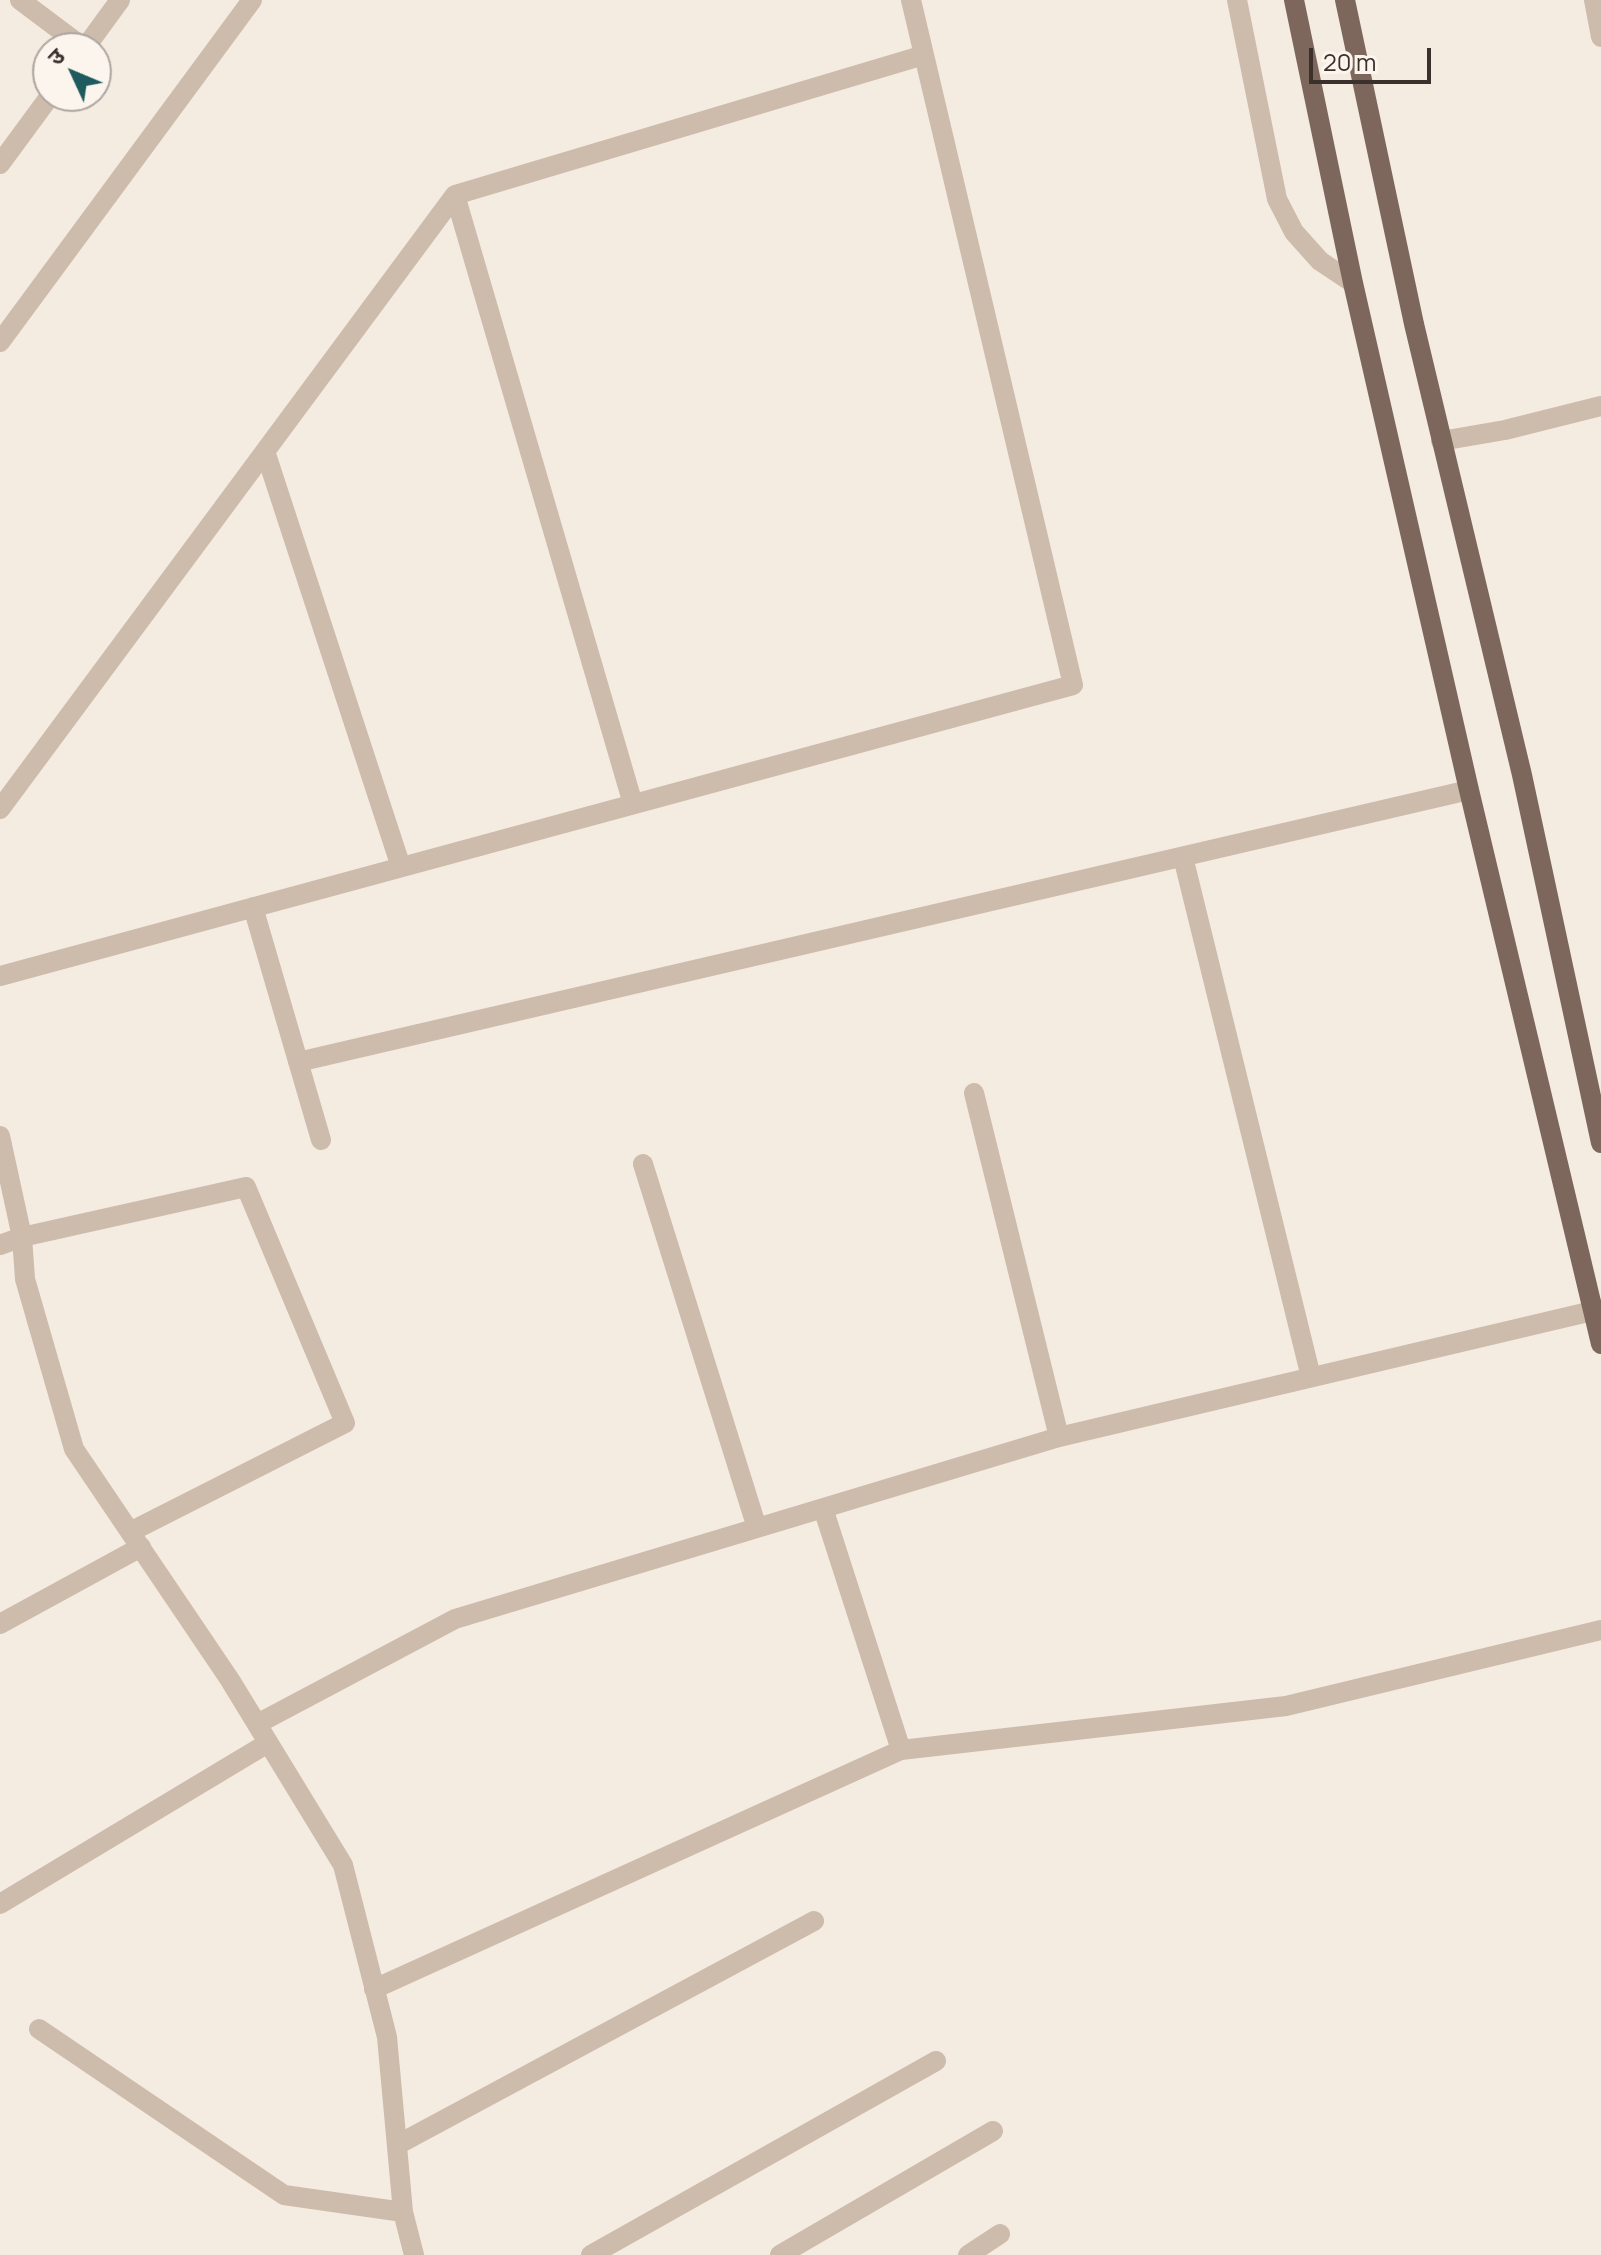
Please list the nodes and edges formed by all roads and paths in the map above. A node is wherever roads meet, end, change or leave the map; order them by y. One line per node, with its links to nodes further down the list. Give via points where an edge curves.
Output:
1 (20, 0): 9 (street)
2 (120, 0): 10 (street)
3 (252, 0): 17 (street)
4 (911, 0): 12 (street)
5 (1237, 0): 16 (street, via 1277,199 1294,232 1320,261)
6 (1294, 0): 16 (main road)
7 (1345, 0): 19 (main road)
8 (1594, 0): 11 (street)
9 (63, 32)
10 (96, 32)
11 (1601, 37)
12 (924, 55): 15 (street); 22 (street, via 1073,685)
13 (38, 112): 14 (street)
14 (0, 164)
15 (455, 195): 20 (street); 22 (street)
16 (1353, 283): 21 (main road)
17 (0, 342)
18 (1601, 406): 19 (street)
19 (1441, 441): 32 (main road, via 1522,775)
20 (265, 451): 23 (street); 25 (street)
21 (1469, 790): 24 (street); 36 (main road)
22 (633, 804): 25 (street)
23 (0, 809)
24 (1183, 857): 28 (street); 38 (street)
25 (401, 867): 26 (street)
26 (253, 907): 27 (street); 28 (street)
27 (0, 976)
28 (298, 1062): 31 (street)
29 (974, 1093): 39 (street)
30 (0, 1136): 34 (street)
31 (321, 1140)
32 (1601, 1143)
33 (643, 1164): 41 (street)
34 (22, 1237): 35 (street); 42 (street, via 25,1279 74,1449); 42 (street, via 246,1187 345,1423)
35 (0, 1245)
36 (1597, 1310): 37 (main road); 38 (street)
37 (1601, 1344)
38 (1311, 1377): 39 (street)
39 (1059, 1437): 40 (street)
40 (823, 1508): 41 (street); 47 (street)
41 (757, 1528): 45 (street, via 455,1619)
42 (135, 1540): 43 (street); 45 (street)
43 (0, 1624)
44 (1601, 1630): 47 (street, via 1286,1706)
45 (257, 1724): 46 (street)
46 (268, 1743): 48 (street); 50 (street, via 343,1865)
47 (901, 1750): 50 (street)
48 (0, 1904)
49 (814, 1921): 54 (street)
50 (374, 1989): 54 (street, via 387,2037)
51 (39, 2029): 55 (street, via 284,2195)
52 (936, 2061): 58 (street)
53 (993, 2131): 59 (street)
54 (397, 2145): 55 (street)
55 (403, 2212): 57 (street)
56 (1000, 2234): 60 (street)
57 (414, 2255)
58 (591, 2255)
59 (780, 2255)
60 (968, 2255)

